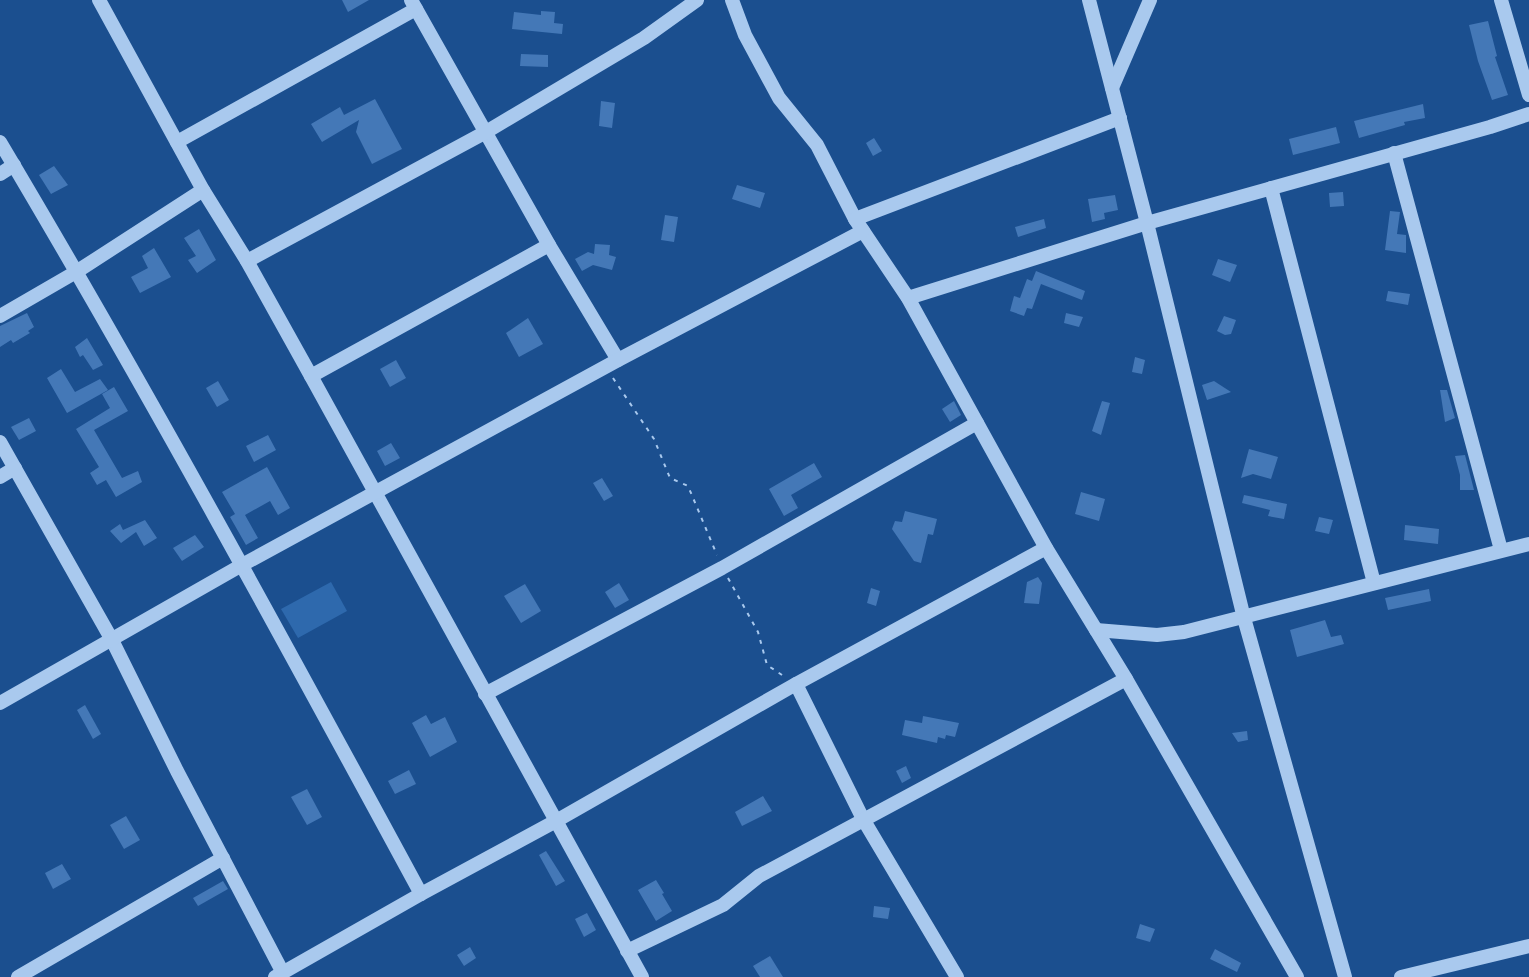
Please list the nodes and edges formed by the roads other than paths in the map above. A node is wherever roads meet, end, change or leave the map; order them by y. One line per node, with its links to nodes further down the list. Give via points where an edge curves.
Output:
1 (99, 0): 14 (street)
2 (697, 0): 12 (street, via 644,38)
3 (732, 0): 21 (street, via 779,98 817,145)
4 (1089, 0): 8 (street)
5 (1150, 0): 8 (street)
6 (1501, 0): 9 (street)
7 (413, 5): 12 (street); 14 (street)
8 (1112, 88): 11 (street)
9 (1529, 95)
10 (1529, 114): 15 (street)
11 (1120, 118): 20 (street); 21 (street)
12 (486, 132): 22 (street); 23 (street)
13 (0, 142): 16 (street)
14 (177, 142): 19 (street)
15 (1394, 153): 18 (street); 36 (street)
16 (14, 165): 17 (street); 24 (street)
17 (0, 174)
18 (1271, 188): 20 (street); 38 (street)
19 (203, 190): 23 (street); 24 (street)
20 (1147, 223): 25 (street); 39 (street)
21 (859, 225): 25 (street); 27 (street)
22 (549, 245): 27 (street); 28 (street)
23 (247, 261): 28 (street)
24 (76, 272): 26 (street); 37 (street)
25 (908, 298): 29 (street)
26 (0, 316)
27 (612, 363): 33 (street)
28 (311, 376): 33 (street)
29 (977, 423): 35 (street); 44 (street)
30 (0, 442): 31 (street)
31 (15, 468): 32 (street); 41 (street)
32 (0, 477)
33 (375, 493): 37 (street); 44 (street)
34 (1529, 544): 36 (street)
35 (1046, 548): 40 (street); 43 (street)
36 (1501, 550): 38 (street)
37 (242, 565): 41 (street); 49 (street)
38 (1374, 583): 39 (street)
39 (1244, 618): 40 (street, via 1157,635); 57 (street)
40 (1096, 630): 42 (street)
41 (112, 640): 45 (street); 48 (street)
42 (1126, 679): 46 (street); 56 (street)
43 (796, 684): 46 (street); 47 (street)
44 (485, 694): 47 (street)
45 (0, 703)
46 (863, 819): 51 (street, via 759,876 723,905); 55 (street)
47 (556, 821): 49 (street); 51 (street)
48 (223, 858): 52 (street); 53 (street)
49 (421, 894): 52 (street)
50 (1529, 946): 58 (street)
51 (627, 951): 54 (street)
52 (279, 975)
53 (18, 977)
54 (642, 977)
55 (957, 977)
56 (1297, 977)
57 (1345, 977)
58 (1401, 977)

